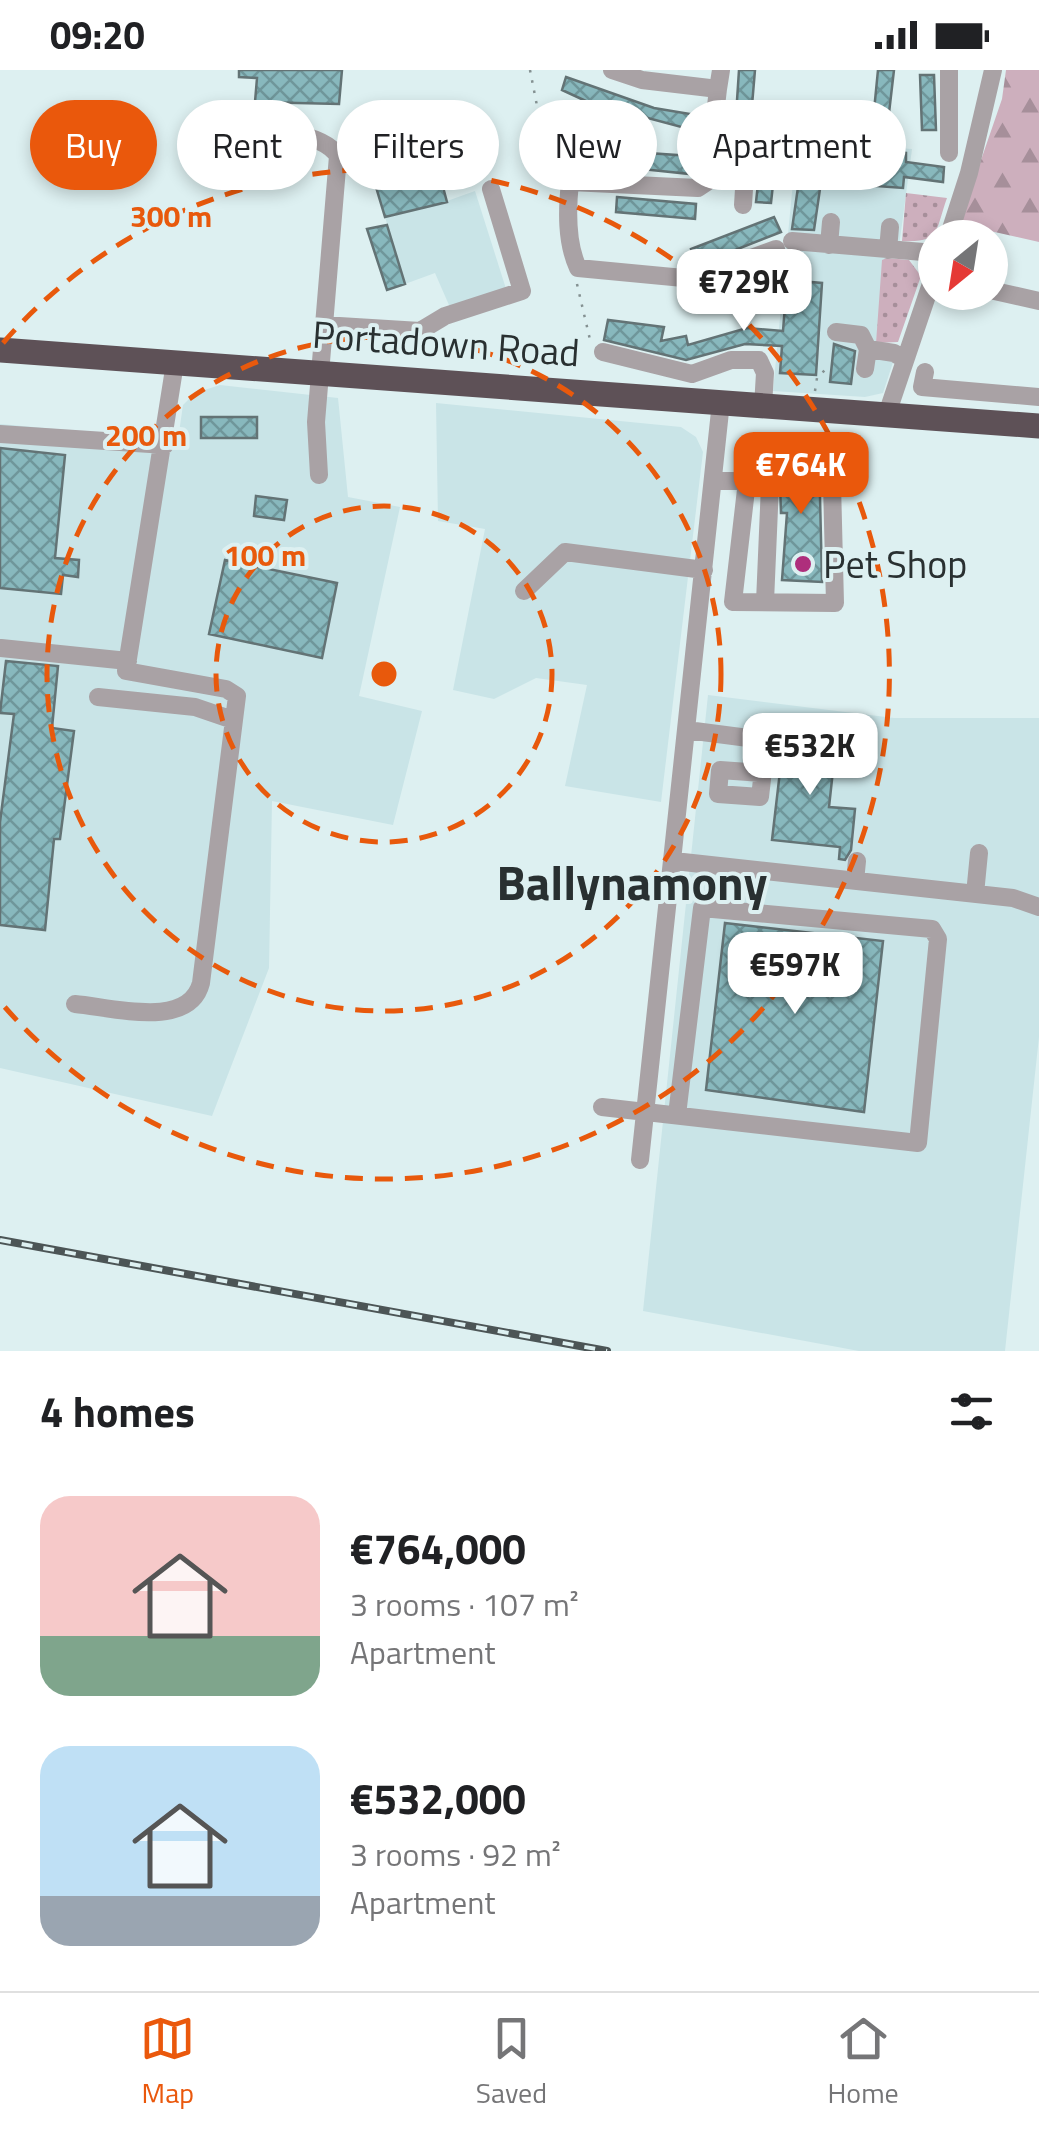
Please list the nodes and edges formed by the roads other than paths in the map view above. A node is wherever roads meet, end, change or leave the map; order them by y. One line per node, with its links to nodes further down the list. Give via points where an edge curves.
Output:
1 (612, 70): 4 (street, via 642,80)
2 (948, 70): 6 (street)
3 (993, 70): 11 (street)
4 (720, 80)
5 (317, 138): 20 (street, via 338,156)
6 (946, 144)
7 (677, 187): 14 (street, via 570,182 567,212 578,268 694,279)
8 (491, 190): 20 (street, via 522,291 420,331)
9 (744, 190): 10 (street)
10 (743, 205)
11 (953, 220)
12 (831, 222): 14 (street)
13 (890, 227): 15 (street)
14 (829, 245): 15 (street)
15 (888, 250): 16 (street)
16 (918, 252)
17 (1008, 294): 18 (street)
18 (1039, 300)
19 (922, 310): 25 (street)
20 (324, 325): 28 (street)
21 (836, 332): 22 (street)
22 (864, 342): 25 (street); 27 (street)
23 (0, 350): 26 (highway, Portadown Road)
24 (609, 358): 32 (street, via 692,374 731,360 758,360 766,373)
25 (904, 360): 33 (street)
26 (175, 363): 28 (highway, Portadown Road); 36 (street)
27 (865, 369)
28 (320, 372): 31 (highway, Portadown Road); 37 (street)
29 (925, 372): 30 (street, via 922,387)
30 (1039, 397)
31 (721, 402): 32 (highway, Portadown Road); 38 (street)
32 (763, 406): 33 (highway, Portadown Road)
33 (887, 414): 34 (highway, Portadown Road)
34 (1039, 426)
35 (0, 434): 36 (street)
36 (164, 445): 44 (street)
37 (320, 475)
38 (713, 481): 39 (street); 40 (street)
39 (754, 481): 42 (street, via 770,484); 42 (street, via 734,602); 42 (street, via 766,445 831,443 835,603)
40 (704, 570): 41 (street, via 565,552); 47 (street)
41 (524, 591)
42 (766, 602)
43 (1, 648): 44 (street)
44 (128, 662): 46 (street, via 126,671 232,691 238,700)
45 (98, 696): 46 (street, via 195,707)
46 (233, 720): 57 (street, via 198,992 178,1010)
47 (688, 730): 49 (street); 52 (street)
48 (822, 730): 49 (street, via 779,724)
49 (756, 739): 50 (street, via 764,754)
50 (762, 773)
51 (979, 853): 55 (street)
52 (674, 861): 54 (street); 59 (street)
53 (857, 861): 54 (street)
54 (855, 881): 55 (street)
55 (975, 894): 56 (street)
56 (1039, 907)
57 (75, 1004)
58 (602, 1106): 59 (street)
59 (646, 1111): 60 (street); 61 (street)
60 (677, 1115): 60 (street, via 918,1143 938,939 932,929 702,908)
61 (640, 1160)

